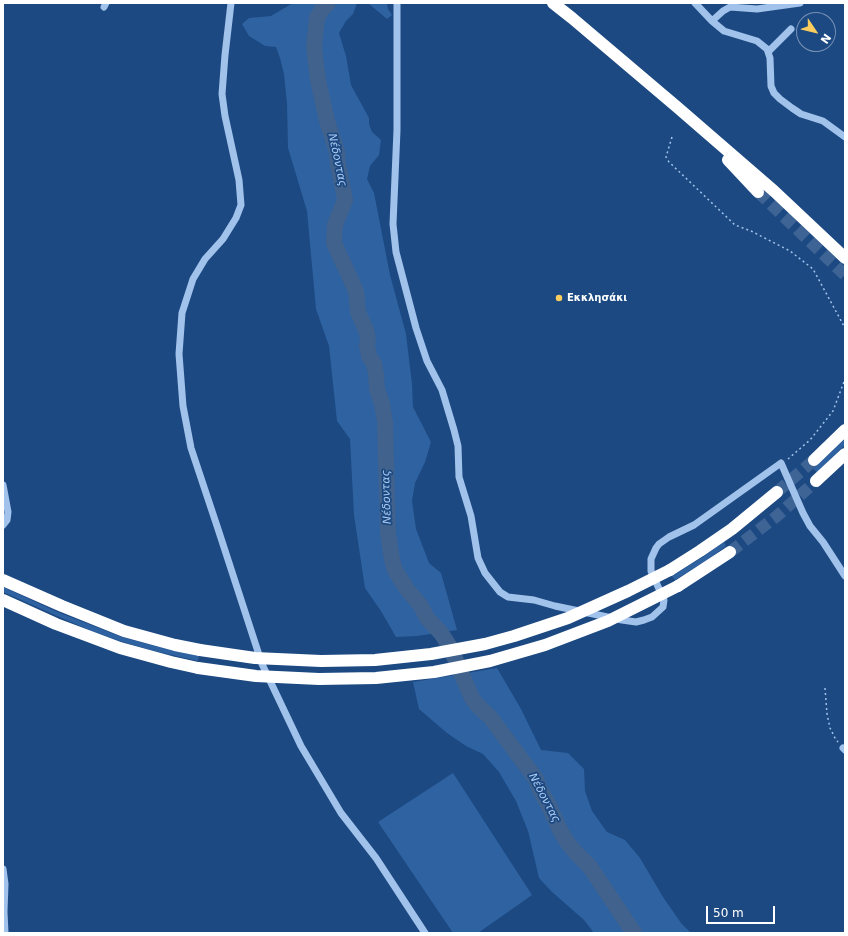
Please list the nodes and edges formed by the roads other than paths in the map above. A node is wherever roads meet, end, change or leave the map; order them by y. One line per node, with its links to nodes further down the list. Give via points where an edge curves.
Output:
1 (231, 3): 27 (street, via 222,94 239,180 241,205 224,239 205,259 193,279 182,313 179,354 183,406 191,448 262,664 300,746 342,813 376,858)
2 (397, 3): 22 (street, via 397,130 393,224 396,252 416,328 427,360 442,390 454,430 458,446 459,477 471,516 478,558 485,573 500,592 508,597 534,600 622,620 644,620 652,617 663,607 664,600 651,571 651,559 656,548 664,540 694,525 781,464 802,513)
3 (552, 3): 10 (highway)
4 (695, 3): 7 (street)
5 (800, 3): 6 (street, via 757,9)
6 (731, 5): 7 (street)
7 (712, 21): 9 (street, via 728,33 757,41)
8 (791, 29): 9 (street)
9 (769, 51): 11 (street, via 770,84 777,96 795,111 823,121)
10 (678, 107): 12 (highway); 13 (highway)
11 (844, 133)
12 (758, 192)
13 (845, 258)
14 (845, 430): 16 (highway)
15 (845, 454): 17 (highway)
16 (814, 460)
17 (816, 481)
18 (3, 485): 20 (street, via 8,512)
19 (777, 492): 23 (highway, bridge, via 700,551 650,581 599,605 485,644 431,654 320,662 255,658 200,650 124,631)
20 (3, 525)
21 (730, 552): 24 (highway, bridge, via 658,597 608,621 551,642 490,661 434,672 376,678 256,676 198,668 114,646)
22 (845, 576)
23 (3, 580)
24 (3, 600)
25 (3, 869): 26 (street, via 6,884)
26 (5, 933)
27 (425, 933)

